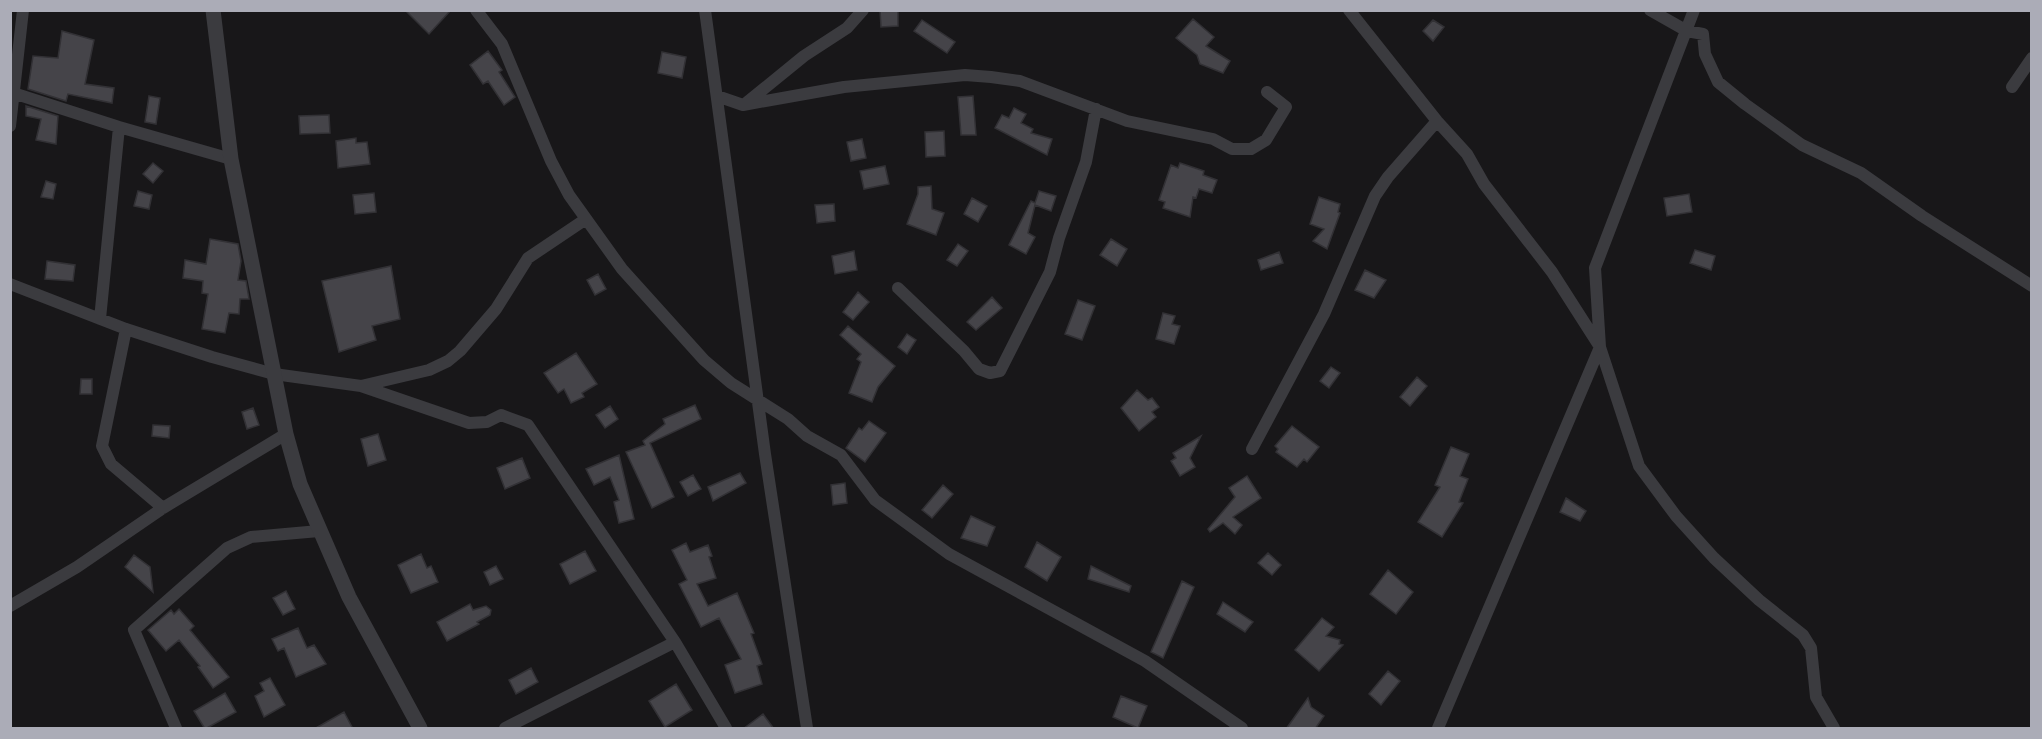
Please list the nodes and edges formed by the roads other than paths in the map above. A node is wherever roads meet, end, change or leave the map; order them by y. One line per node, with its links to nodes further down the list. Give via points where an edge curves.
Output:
1 (23, 10): 12 (street)
2 (213, 10): 20 (street)
3 (476, 10): 21 (street, via 502,44 551,161)
4 (705, 10): 14 (street)
5 (863, 10): 15 (street, via 847,28 804,56)
6 (1349, 10): 17 (street)
7 (1650, 10): 9 (street)
8 (1694, 10): 9 (street)
9 (1688, 32): 23 (street, via 1703,34 1705,54 1718,82 1745,104 1802,145 1861,173); 27 (street, via 1594,268)
10 (2031, 58): 11 (street)
11 (2012, 87)
12 (12, 92): 18 (street); 19 (street)
13 (1267, 92): 16 (street, via 1286,107 1266,140 1251,149 1152,128)
14 (717, 96): 15 (street); 30 (street)
15 (744, 105): 16 (street, via 844,87 965,75 1020,81)
16 (1096, 109): 24 (street, via 1086,162 1050,272 999,371 979,369)
17 (1437, 121): 27 (street, via 1467,154 1484,184 1552,272); 32 (street, via 1375,196 1324,314)
18 (10, 126)
19 (119, 127): 20 (street); 25 (street)
20 (231, 159): 28 (street)
21 (586, 219): 29 (street, via 528,258 496,309 454,356 429,369); 30 (street, via 622,269 704,360)
22 (10, 284): 25 (street)
23 (2031, 286)
24 (898, 288)
25 (100, 319): 26 (street)
26 (126, 329): 28 (street); 33 (street, via 102,446 111,464)
27 (1600, 347): 43 (street); 44 (street, via 1640,466 1676,516 1714,558 1803,634 1811,648 1816,697)
28 (274, 374): 29 (street); 31 (street)
29 (361, 386): 36 (street, via 469,423 487,422 501,415 528,425)
30 (758, 401): 41 (street); 42 (street, via 841,455 875,500 941,548 1145,662)
31 (286, 434): 33 (street); 34 (street)
32 (1252, 449)
33 (164, 508): 35 (street, via 77,567)
34 (319, 531): 37 (street, via 251,537 227,548 134,630); 38 (street, via 349,597)
35 (10, 606)
36 (675, 642): 39 (street); 40 (street)
37 (176, 729)
38 (420, 729)
39 (505, 729)
40 (726, 729)
41 (807, 729)
42 (1242, 729)
43 (1438, 729)
44 (1834, 729)

